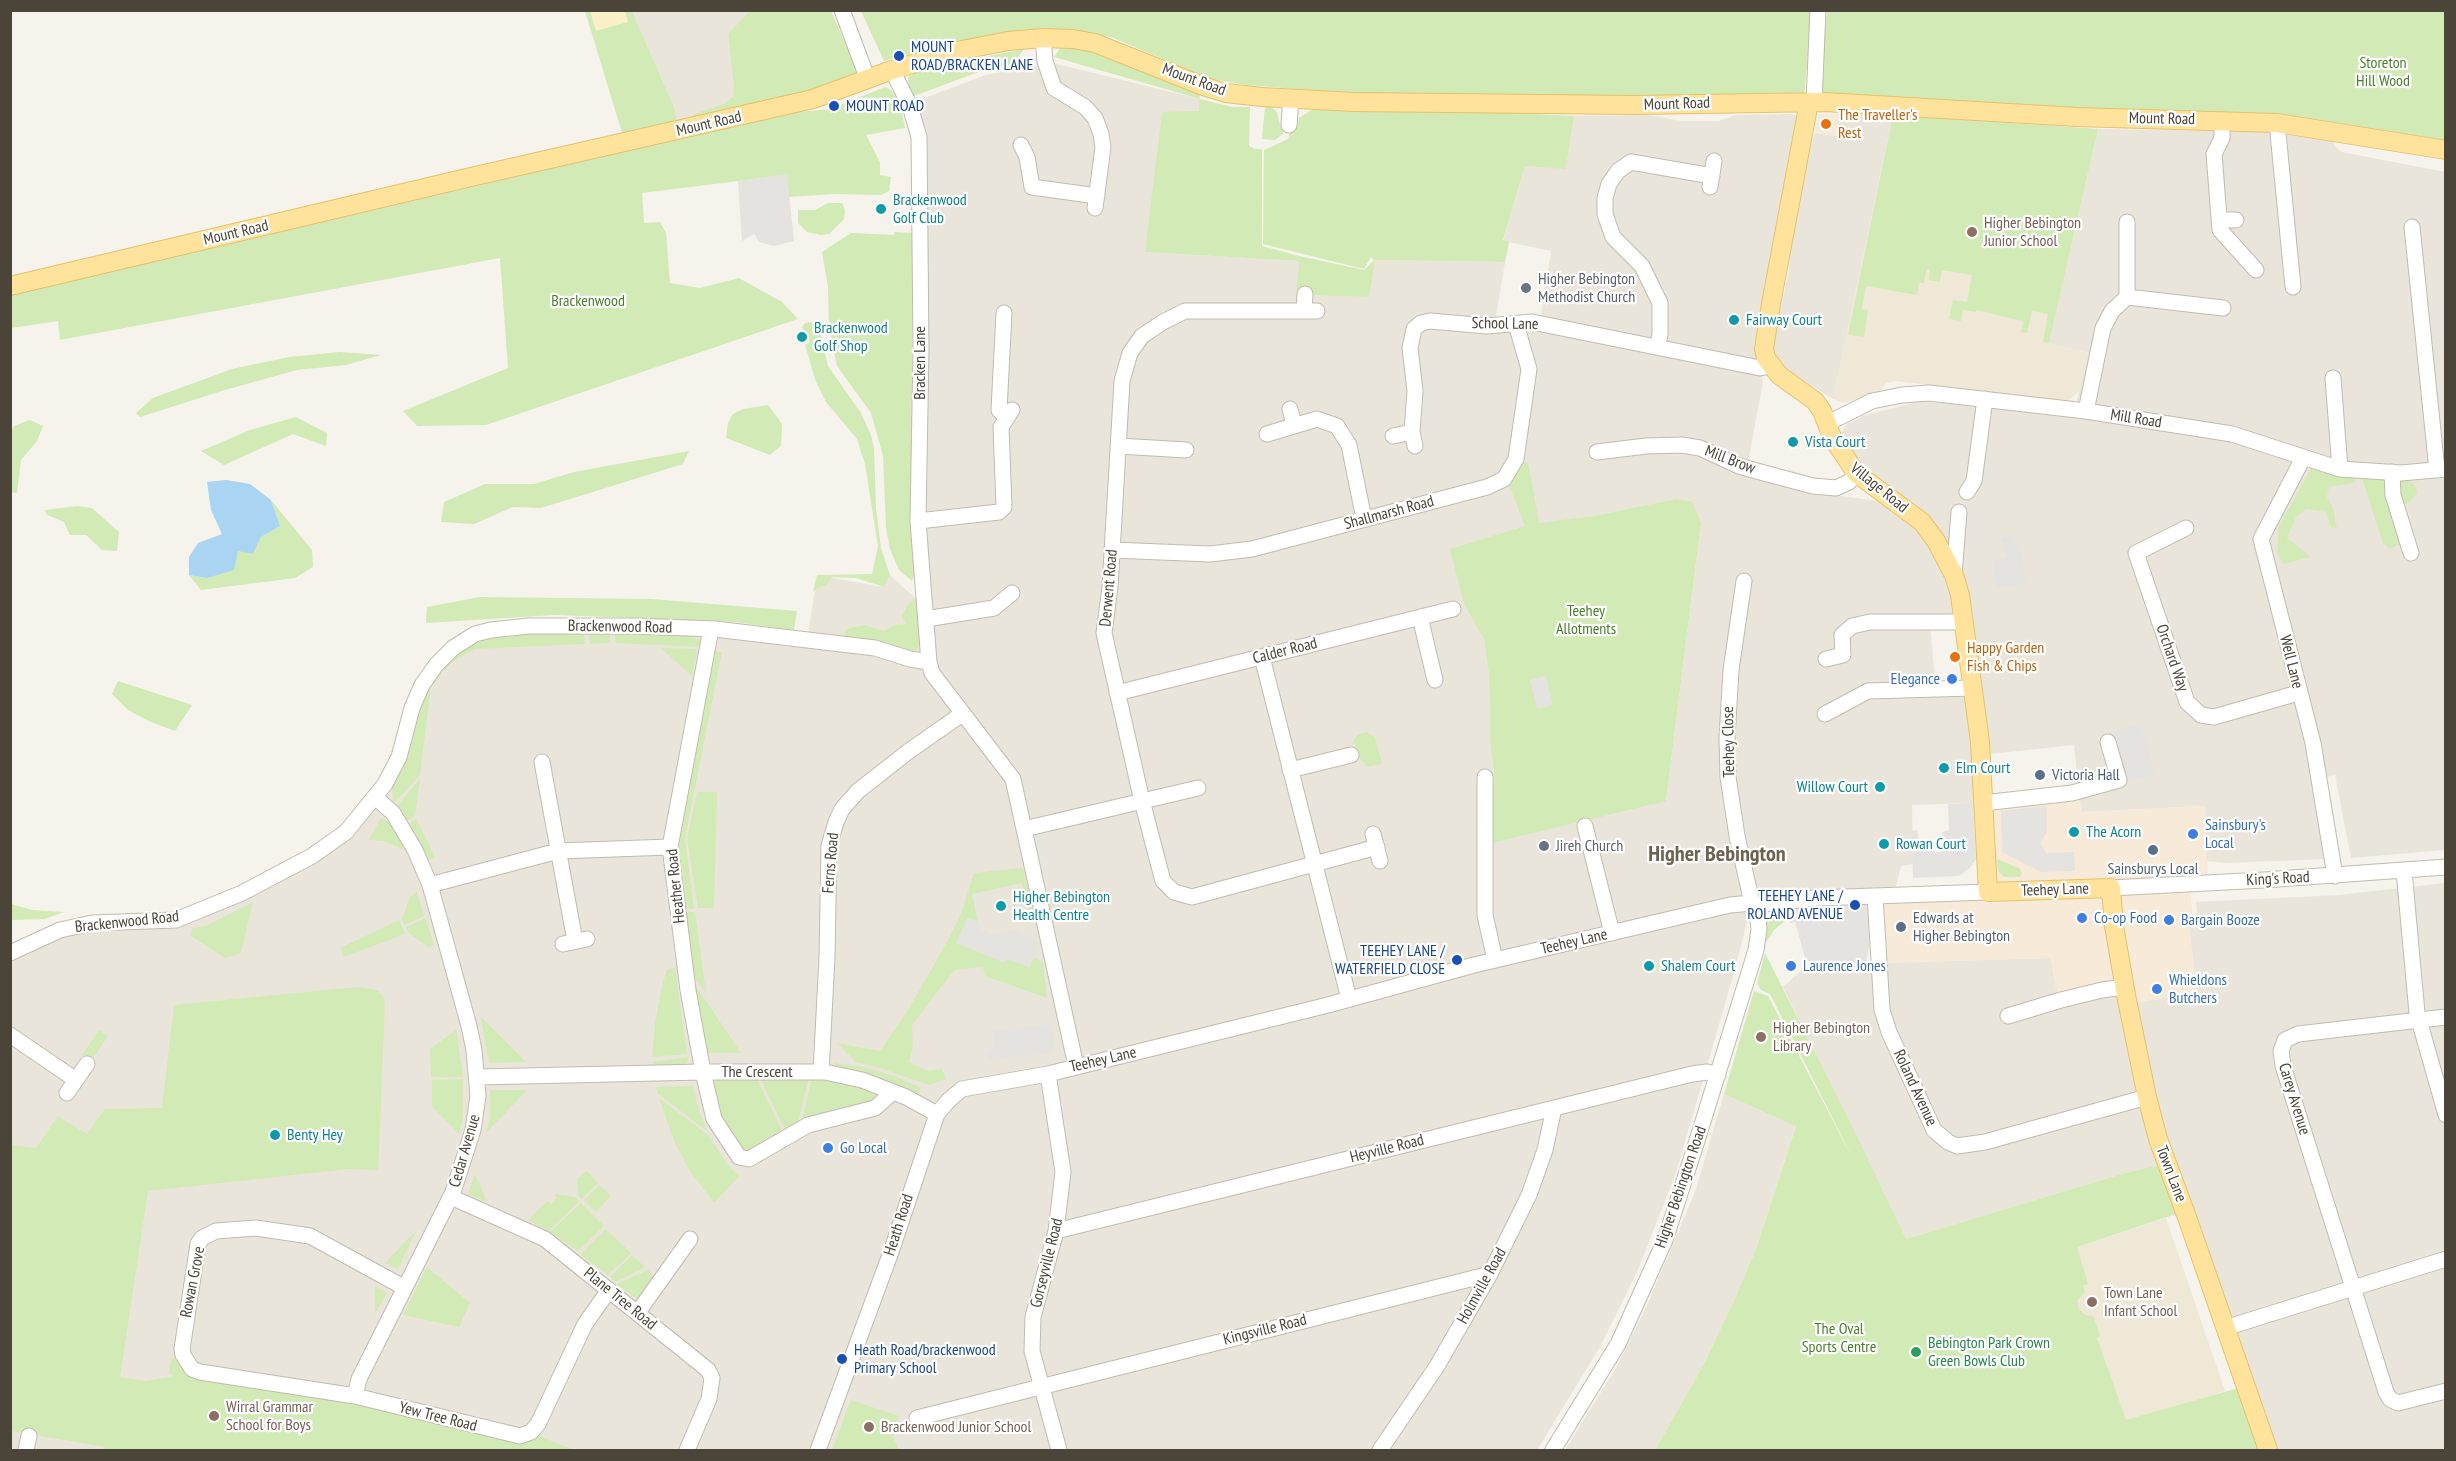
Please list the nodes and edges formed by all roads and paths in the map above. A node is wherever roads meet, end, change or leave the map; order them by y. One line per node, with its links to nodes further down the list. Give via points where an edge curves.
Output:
1 (842, 10): 5 (street)
2 (1818, 10): 7 (street)
3 (1043, 38): 4 (main road, Mount Road, via 957,51); 6 (main road, Mount Road, via 1095,43 1226,93); 11 (street, via 1054,88 1085,107 1101,134 1096,202 1026,191)
4 (892, 70): 5 (main road, Mount Road); 47 (street, Bracken Lane, via 910,106 918,137)
5 (868, 80): 19 (main road, Mount Road, via 813,99)
6 (1291, 98): 7 (main road, Mount Road); 10 (street)
7 (1810, 107): 8 (main road, Mount Road); 27 (main road, via 1764,349)
8 (2222, 120): 9 (main road, Mount Road); 14 (street, via 2222,138 2214,154)
9 (2277, 123): 12 (main road, Mount Road); 20 (street)
10 (1289, 125)
11 (1027, 149)
12 (2445, 150)
13 (1712, 175): 26 (street, via 1631,162 1609,184 1605,214 1614,237 1642,266 1660,303)
14 (2219, 220): 15 (street); 18 (street, via 2220,230)
15 (2236, 220)
16 (2127, 222): 22 (street)
17 (2412, 227): 41 (street)
18 (2256, 270)
19 (10, 286)
20 (2294, 287)
21 (1305, 294): 36 (street, Derwent Road, via 1310,311 1185,311 1142,336 1126,362 1122,381)
22 (2127, 297): 23 (street); 31 (street, via 2112,311 2103,328)
23 (2223, 308)
24 (1004, 313): 47 (street, via 999,410 1009,414 1001,427 1004,507 999,512)
25 (1516, 324): 26 (street, School Lane, via 1532,322); 35 (street, School Lane, via 1487,326 1430,321 1414,329 1410,348 1415,392 1414,439); 46 (street, Shallmarsh Road, via 1529,369 1516,459 1504,479 1487,487)
26 (1657, 347): 27 (street, School Lane, via 1760,368)
27 (1770, 366): 32 (main road, Village Road, via 1815,401)
28 (2332, 378): 40 (street)
29 (1985, 399): 31 (street, Mill Road); 32 (street, Mill Road, via 1929,393 1902,395 1872,401); 44 (street, via 1974,481)
30 (1290, 408): 33 (street)
31 (2086, 411): 39 (street, Mill Road, via 2232,434)
32 (1827, 424): 43 (main road, Village Road)
33 (1294, 425): 34 (street); 46 (street, via 1317,419 1337,426 1348,445)
34 (1267, 434)
35 (1393, 436)
36 (1119, 446): 37 (street); 49 (street, Derwent Road)
37 (1186, 451)
38 (1597, 452): 43 (street, Mill Brow, via 1682,445 1764,473 1836,488)
39 (2302, 458): 40 (street, Mill Road); 65 (street, Well Lane, via 2260,539)
40 (2340, 469): 42 (street, Mill Road)
41 (2441, 469): 42 (street, Mill Road)
42 (2392, 472): 50 (street, via 2393,495)
43 (1856, 473): 51 (main road, Village Road, via 1922,522)
44 (1967, 492)
45 (1959, 512): 51 (street)
46 (1364, 519): 49 (street, Shallmarsh Road, via 1230,552)
47 (918, 521): 56 (street, Bracken Lane)
48 (2186, 528): 65 (street, Orchard Way, via 2136,553 2187,702 2200,715 2214,717)
49 (1112, 550): 64 (street, Derwent Road, via 1104,633)
50 (2411, 553)
51 (1954, 575): 57 (main road, Village Road)
52 (1744, 581): 90 (street, Teehey Close, via 1731,670 1728,777 1737,836)
53 (1012, 593): 56 (street, via 994,608)
54 (1453, 609): 55 (street, Calder Road)
55 (1420, 617): 59 (street, Calder Road); 62 (street)
56 (926, 619): 61 (street, Bracken Lane)
57 (1963, 622): 60 (street, via 1870,622 1852,626 1842,635 1843,655); 63 (main road, Village Road)
58 (711, 629): 61 (street, Brackenwood Road, via 875,648); 74 (street, Brackenwood Road, via 529,626 475,634 453,648 422,685 399,757); 79 (street, Heather Road)
59 (1262, 657): 64 (street, Calder Road); 71 (street)
60 (1827, 659)
61 (929, 662): 66 (street, via 932,673)
62 (1434, 681)
63 (1972, 688): 67 (street, via 1868,691); 76 (main road, Village Road)
64 (1117, 693): 75 (street, Derwent Road)
65 (2298, 693): 85 (street, Well Lane, via 2313,743)
66 (962, 714): 78 (street, via 1013,779); 104 (street, Ferns Road, via 858,791 836,822 830,846)
67 (1825, 714)
68 (2108, 742): 76 (street, via 2120,780 2072,793)
69 (1350, 754): 71 (street)
70 (541, 762): 81 (street)
71 (1290, 770): 82 (street)
72 (1485, 777): 94 (street, via 1485,915)
73 (1198, 789): 75 (street)
74 (375, 797): 86 (street, Cedar Avenue, via 393,813); 93 (street, Brackenwood Road, via 346,832 312,856 206,909 176,920 60,930)
75 (1142, 801): 78 (street); 82 (street, Derwent Road, via 1163,881 1174,892 1192,897)
76 (1983, 803): 88 (main road, Village Road)
77 (1585, 826): 91 (street)
78 (1024, 829): 102 (street)
79 (670, 847): 81 (street); 103 (street, Heather Road)
80 (1376, 847): 82 (street, Derwent Road)
81 (558, 851): 86 (street); 92 (street)
82 (1315, 863): 96 (street)
83 (2445, 867): 84 (street, King's Road)
84 (2404, 871): 85 (street, King's Road); 99 (street)
85 (2335, 876): 87 (street, King's Road)
86 (430, 885): 107 (street, Cedar Avenue, via 469,1026)
87 (2111, 888): 88 (main road, Teehey Lane); 95 (main road, Town Lane)
88 (1988, 892): 89 (street, Teehey Lane)
89 (1875, 896): 90 (street, Teehey Lane); 109 (street, Roland Avenue, via 1882,1010 1934,1130 1948,1142 1957,1146 1985,1142)
90 (1754, 904): 91 (street, Teehey Lane, via 1730,905); 106 (street, Higher Bebington Road, via 1759,929 1756,950)
91 (1612, 933): 94 (street, Teehey Lane)
92 (575, 941)
93 (10, 953)
94 (1495, 960): 96 (street, Teehey Lane)
95 (2125, 987): 97 (street); 109 (main road, Town Lane)
96 (1348, 999): 102 (street, Teehey Lane)
97 (2008, 1016)
98 (2445, 1017): 99 (street)
99 (2418, 1020): 112 (street); 119 (street, Carey Avenue, via 2298,1034 2281,1046 2283,1066)
100 (10, 1035): 101 (street, via 71,1087)
101 (87, 1064)
102 (1076, 1066): 105 (street, Teehey Lane)
103 (703, 1072): 104 (street, The Crescent); 107 (street); 108 (street, The Crescent, via 714,1119 739,1157 749,1160 808,1125 875,1108)
104 (821, 1072): 108 (street, The Crescent, via 862,1080)
105 (1048, 1074): 111 (street, Heath Road, via 962,1089); 114 (street, Gorseyville Road, via 1063,1172)
106 (1718, 1075): 110 (street, Heyville Road, via 1692,1074); 132 (street, Higher Bebington Road, via 1665,1240 1646,1285 1618,1344)
107 (477, 1077): 113 (street, Cedar Avenue, via 473,1130)
108 (893, 1092): 111 (street, The Crescent)
109 (2147, 1096): 122 (main road, Town Lane, via 2158,1139)
110 (1554, 1108): 114 (street, Heyville Road); 117 (street, Holmville Road, via 1529,1195)
111 (937, 1114): 129 (street, Heath Road)
112 (2445, 1115)
113 (451, 1197): 118 (street, Cedar Avenue); 120 (street, Plane Tree Road, via 545,1239)
114 (1056, 1231): 124 (street, Gorseyville Road, via 1031,1334)
115 (690, 1239): 121 (street)
116 (2445, 1259): 119 (street)
117 (1490, 1274): 124 (street, Kingsville Road); 131 (street, Holmville Road, via 1437,1366)
118 (405, 1288): 123 (street, Rowan Grove, via 310,1236 256,1228 210,1232 198,1244 182,1349); 126 (street, Cedar Avenue, via 359,1379)
119 (2354, 1288): 122 (street); 125 (street, via 2390,1399 2404,1403)
120 (609, 1290): 121 (street, Plane Tree Road); 126 (street, Yew Tree Road, via 585,1324 531,1432 520,1436)
121 (638, 1312): 128 (street, Plane Tree Road, via 712,1377 710,1399)
122 (2225, 1328): 133 (main road, Town Lane)
123 (187, 1363): 126 (street, Yew Tree Road, via 200,1372)
124 (1040, 1385): 127 (street, Kingsville Road); 130 (street, Gorseyville Road)
125 (2445, 1391)
126 (355, 1396)
127 (917, 1418)
128 (687, 1450)
129 (818, 1450)
130 (1059, 1450)
131 (1380, 1450)
132 (1553, 1450)
133 (2268, 1450)

